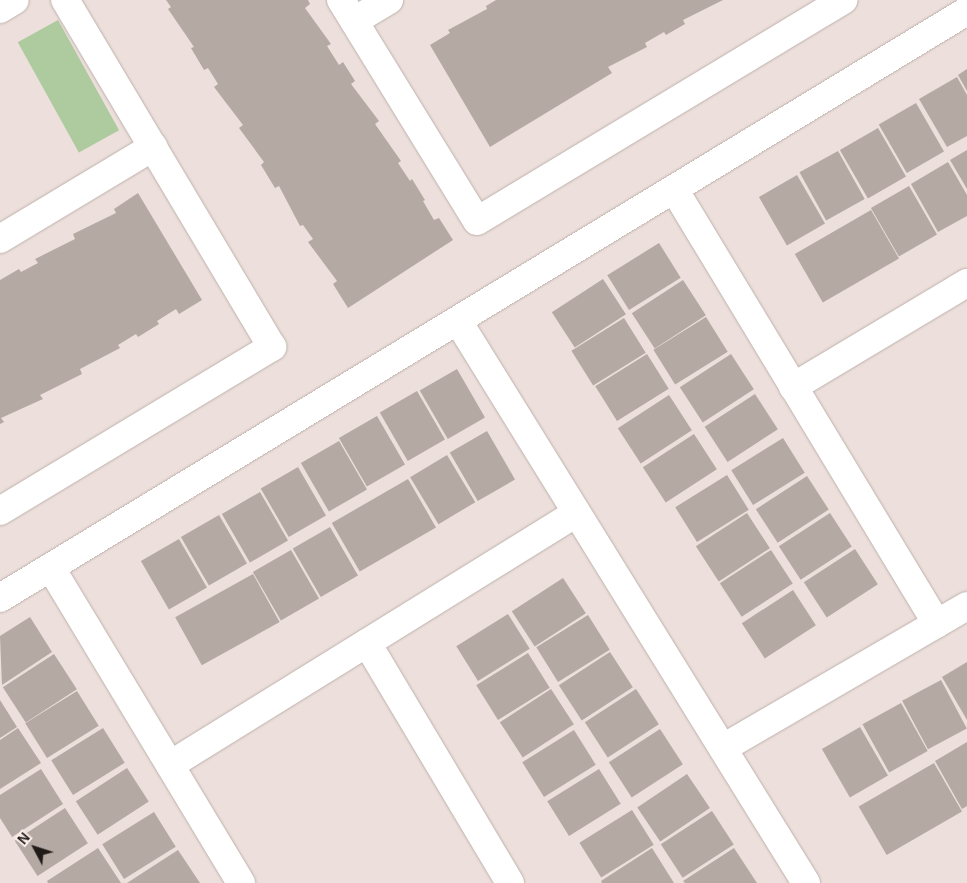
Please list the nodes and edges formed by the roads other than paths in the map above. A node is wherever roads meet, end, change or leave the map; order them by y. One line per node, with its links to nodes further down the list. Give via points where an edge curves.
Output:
1 (15, 0): 5 (street)
2 (65, 0): 8 (street)
3 (389, 0): 6 (street)
4 (844, 0): 6 (street, via 478,221)
5 (0, 9)
6 (347, 10)
7 (967, 11): 9 (street)
8 (153, 147): 10 (street); 14 (street, via 272,347)
9 (674, 189): 12 (street); 13 (street)
10 (0, 239)
11 (967, 283): 13 (street)
12 (458, 321): 15 (street); 16 (street)
13 (793, 387): 19 (street)
14 (0, 511)
15 (576, 513): 20 (street); 21 (street)
16 (51, 568): 17 (street); 22 (street)
17 (0, 598)
18 (967, 606): 19 (street)
19 (937, 624): 21 (street)
20 (367, 643): 22 (street); 23 (street)
21 (722, 748): 25 (street)
22 (170, 765): 24 (street)
23 (508, 882)
24 (241, 883)
25 (806, 883)

